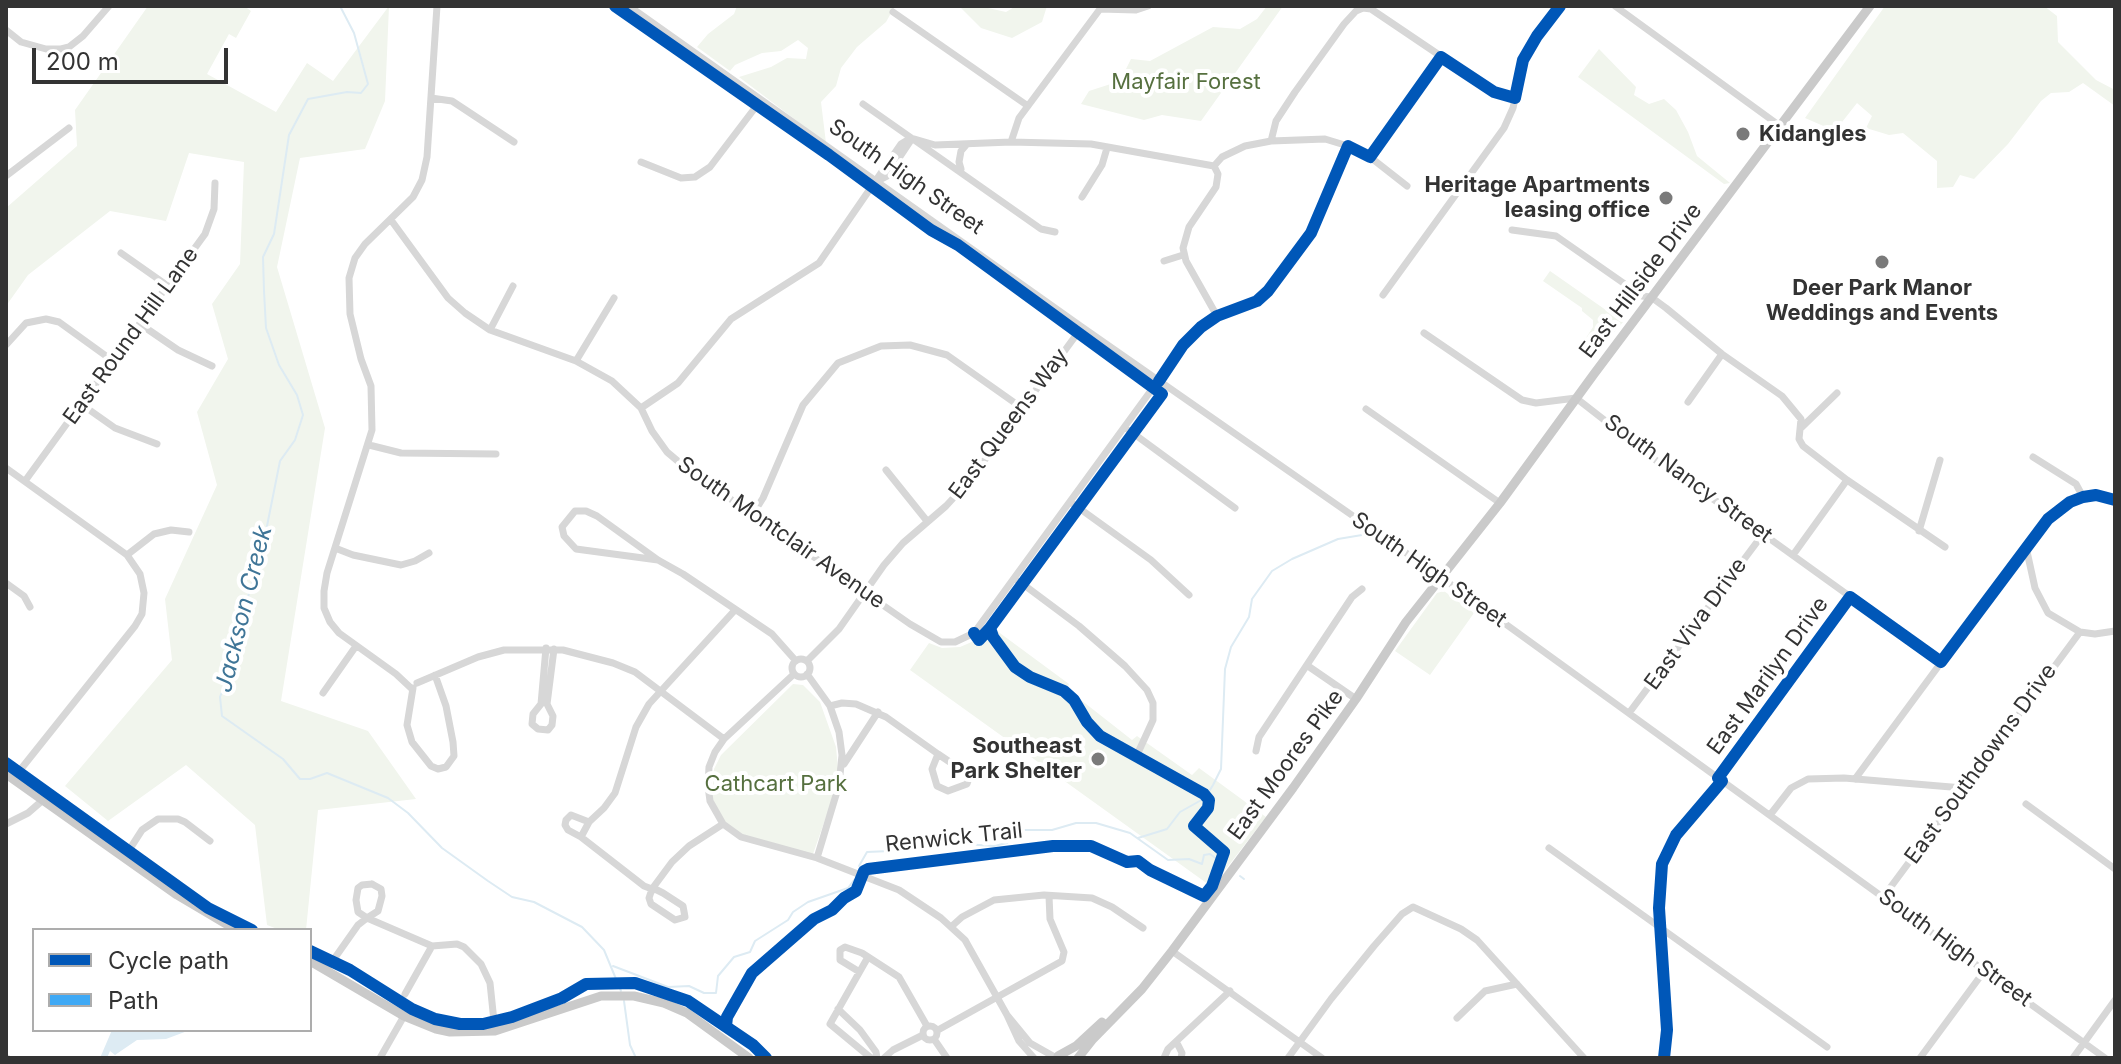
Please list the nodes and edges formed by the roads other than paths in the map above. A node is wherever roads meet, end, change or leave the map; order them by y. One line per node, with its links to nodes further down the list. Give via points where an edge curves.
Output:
1 (109, 6): 11 (street, via 83,36 61,49 21,42)
2 (437, 6): 13 (street)
3 (629, 6): 15 (street, South High Street)
4 (1148, 6): 8 (street)
5 (1560, 6): 14 (street, via 1523,60)
6 (1615, 6): 18 (street)
7 (1870, 6): 18 (main road, East Hillside Drive)
8 (1100, 8): 17 (street)
9 (1363, 8): 12 (street); 21 (street, via 1344,24 1295,92 1276,121)
10 (893, 12): 17 (street)
11 (6, 30)
12 (1441, 57): 14 (street, via 1494,92); 27 (street)
13 (431, 98): 22 (street, via 452,101); 36 (street, via 422,180)
14 (1515, 98): 44 (street, via 1504,128)
15 (761, 100): 28 (street, via 710,167 695,177 681,178); 32 (street, South High Street)
16 (863, 104): 20 (street)
17 (1028, 106): 23 (street)
18 (1780, 126): 45 (main road, East Hillside Drive)
19 (69, 128): 31 (street)
20 (911, 138): 24 (street, via 935,145); 30 (street); 32 (street, via 901,144)
21 (1271, 141): 25 (street, via 1325,139); 29 (street, via 1245,146)
22 (514, 142)
23 (1011, 142): 24 (street); 26 (street)
24 (967, 144): 30 (street, via 961,151)
25 (1348, 146): 27 (street); 47 (street, via 1320,215 1279,279 1257,301)
26 (1107, 148): 29 (street); 35 (street)
27 (1370, 157): 34 (street)
28 (641, 162)
29 (1214, 166): 40 (street, via 1218,181 1189,227)
30 (962, 171): 38 (street, via 1041,229)
31 (6, 176)
32 (877, 181): 49 (street, South High Street); 62 (street, via 819,263 731,319 678,383)
33 (215, 183): 42 (street, East Round Hill Lane, via 209,226)
34 (1407, 186)
35 (1082, 197)
36 (391, 220): 50 (street, South Montclair Avenue, via 448,298); 68 (street, via 365,244 349,278 350,314 371,386)
37 (1512, 230): 45 (street, via 1556,236 1642,296)
38 (1055, 232)
39 (121, 253): 42 (street)
40 (1183, 255): 41 (street); 47 (street)
41 (1164, 261)
42 (168, 286): 48 (street, East Round Hill Lane)
43 (513, 286): 50 (street)
44 (1383, 295)
45 (1651, 297): 53 (street); 59 (main road, East Hillside Drive)
46 (614, 298): 55 (street)
47 (1217, 316): 57 (street, via 1193,333)
48 (140, 324): 54 (street, East Round Hill Lane); 56 (street)
49 (1082, 327): 57 (street, South High Street); 63 (street, East Queens Way)
50 (490, 330): 55 (street, South Montclair Avenue)
51 (1424, 333): 59 (street, via 1522,400)
52 (6, 345): 54 (street, via 26,323 46,319 59,322)
53 (1722, 354): 60 (street); 65 (street, via 1782,396)
54 (113, 361): 61 (street, East Round Hill Lane)
55 (576, 361): 62 (street, South Montclair Avenue, via 612,381)
56 (212, 366)
57 (1159, 381): 66 (street); 95 (street, South High Street)
58 (1837, 393): 65 (street)
59 (1576, 398): 79 (main road, East Hillside Drive); 85 (street, South Nancy Street)
60 (1688, 402)
61 (81, 404): 67 (street, via 115,428); 75 (street, East Round Hill Lane)
62 (641, 408): 81 (street, South Montclair Avenue, via 667,452)
63 (1022, 408): 81 (street, via 947,355 910,345 881,346 852,357 838,363 803,405); 82 (street, East Queens Way, via 970,480)
64 (1366, 409): 79 (street)
65 (1802, 427): 74 (street, via 1801,443)
66 (1126, 428): 78 (street); 80 (street)
67 (157, 444)
68 (369, 445): 69 (street, via 401,453); 89 (street)
69 (496, 454)
70 (2033, 457): 76 (street, via 2076,484)
71 (1940, 460): 83 (street)
72 (6, 468): 75 (street)
73 (886, 470): 82 (street)
74 (1847, 480): 83 (street); 93 (street)
75 (25, 481): 91 (street)
76 (2083, 497): 77 (street); 88 (street, via 2055,514)
77 (2115, 500)
78 (1072, 503): 96 (street); 100 (street, via 1151,560)
79 (1500, 503): 95 (main road, East Hillside Drive)
80 (1235, 508)
81 (753, 514): 99 (street, South Montclair Avenue)
82 (927, 521): 99 (street, East Queens Way)
83 (1919, 531): 87 (street)
84 (189, 532): 91 (street, via 154,534)
85 (1763, 534): 93 (street, South Nancy Street); 124 (street, East Viva Drive)
86 (628, 539): 92 (street); 92 (street, via 586,511 575,511 562,527 576,549); 94 (street)
87 (1945, 547)
88 (2026, 547): 105 (street, via 2043,607); 110 (street)
89 (335, 548): 90 (street, via 401,565); 106 (street, via 324,608 339,633)
90 (429, 553)
91 (127, 555): 132 (street, via 144,587 139,620)
92 (620, 555): 94 (street)
93 (1793, 555): 101 (street, South Nancy Street)
94 (658, 560): 103 (street)
95 (1442, 578): 119 (main road, East Moores Pike); 124 (street, South High Street)
96 (1016, 579): 99 (street, South Montclair Avenue, via 972,636 955,642 941,642); 130 (street, via 1079,626 1147,690 1153,720)
97 (6, 583): 102 (street)
98 (1362, 589): 111 (street)
99 (865, 592): 109 (street, East Queens Way)
100 (1189, 595)
101 (1850, 597): 110 (street, South Nancy Street); 133 (street, East Marilyn Drive)
102 (30, 607)
103 (735, 610): 108 (street, via 772,634); 117 (street)
104 (2115, 631): 105 (street)
105 (2080, 632): 135 (street, East Southdowns Drive)
106 (356, 646): 115 (street); 118 (street)
107 (550, 649): 114 (street, via 504,650); 116 (street); 117 (street, via 613,663)
108 (796, 661): 109 (street); 112 (street)
109 (807, 661): 113 (street)
110 (1941, 662): 134 (street)
111 (1308, 666): 119 (street); 128 (street, via 1259,737)
112 (794, 674): 113 (street); 125 (street)
113 (807, 674): 120 (street)
114 (435, 675): 115 (street); 115 (street, via 453,742 454,756 446,767 431,766 412,742 407,725)
115 (414, 686)
116 (546, 687): 121 (street); 122 (street)
117 (660, 689): 125 (street); 139 (street, via 636,727 615,793)
118 (323, 693)
119 (1356, 699): 157 (main road, East Moores Pike)
120 (830, 706): 123 (street, via 848,703); 127 (street)
121 (539, 708): 122 (street); 122 (street, via 532,724 548,730 553,716)
122 (549, 709)
123 (878, 712): 126 (street); 129 (street)
124 (1629, 713): 133 (street, South High Street)
125 (724, 739): 141 (street, via 709,767 708,786)
126 (856, 744): 127 (street); 131 (street)
127 (841, 746): 131 (street)
128 (1256, 751)
129 (938, 754): 129 (street, via 966,773 967,784 948,791 937,786 932,769)
130 (1137, 755)
131 (842, 766): 146 (street)
132 (9, 776): 136 (main road)
133 (1720, 779): 138 (street, South High Street); 155 (street, East Marilyn Drive, via 1665,855 1659,886)
134 (1855, 779): 135 (street); 138 (street, via 1798,782)
135 (1963, 788): 150 (street, East Southdowns Drive)
136 (43, 800): 140 (street); 145 (main road)
137 (2026, 804): 147 (street)
138 (1770, 815): 150 (street, South High Street)
139 (589, 822): 142 (street); 142 (street, via 571,815 566,820 568,830)
140 (6, 824)
141 (723, 824): 146 (street, via 741,837); 148 (street, via 689,846)
142 (581, 837): 148 (street)
143 (210, 841): 145 (street, via 178,819 158,819 142,830)
144 (1549, 848): 155 (street)
145 (124, 858): 153 (main road)
146 (817, 858): 152 (street, via 899,890)
147 (2115, 869)
148 (652, 889): 148 (street, via 651,904 675,920 683,919 683,906)
149 (1049, 896): 152 (street, via 994,900); 154 (street, via 1092,898); 166 (street, via 1049,913 1064,957)
150 (1884, 896): 161 (street, South High Street)
151 (367, 918): 151 (street, via 358,912 356,900 358,888 372,884 381,889 381,904); 156 (street); 160 (street)
152 (952, 926): 166 (street)
153 (232, 928)
154 (1143, 928)
155 (1661, 930): 183 (street); 197 (street, East Marilyn Drive)
156 (432, 946): 165 (street); 176 (street, via 457,944 472,952 490,983)
157 (1172, 951): 164 (street); 168 (main road, East Moores Pike)
158 (868, 957): 162 (street); 162 (street, via 850,947 840,950 840,960); 173 (street, via 899,977)
159 (312, 962): 160 (main road)
160 (327, 969): 171 (main road)
161 (1985, 970): 182 (street, South High Street); 198 (street)
162 (858, 971): 169 (street)
163 (1517, 984): 172 (street, via 1485,991); 180 (street, via 1470,935 1413,907 1374,946); 196 (street)
164 (1230, 991): 180 (street); 181 (street)
165 (405, 994)
166 (997, 998): 170 (street); 175 (street)
167 (2115, 1000): 182 (street)
168 (1125, 1006): 184 (main road, East Moores Pike); 191 (main road, East Moores Pike)
169 (838, 1009): 174 (street); 179 (street, via 830,1024)
170 (1007, 1015): 184 (street, via 1030,1043); 190 (street)
171 (404, 1016): 176 (main road, via 450,1032); 185 (street)
172 (1457, 1018)
173 (927, 1026): 175 (street); 177 (street)
174 (860, 1030): 179 (street); 187 (street)
175 (938, 1030): 178 (street)
176 (495, 1031): 186 (main road, via 601,996 634,996 687,1013)
177 (923, 1035): 178 (street); 188 (street)
178 (934, 1039): 189 (street)
179 (850, 1041): 187 (street)
180 (1300, 1041): 194 (street); 195 (street)
181 (1177, 1043): 192 (street); 193 (street)
182 (2084, 1043): 199 (street); 200 (street, South High Street)
183 (1827, 1047)
184 (1056, 1057)
185 (380, 1058)
186 (749, 1058)
187 (877, 1058)
188 (884, 1058)
189 (947, 1058)
190 (1034, 1058)
191 (1078, 1058)
192 (1164, 1058)
193 (1181, 1058)
194 (1288, 1058)
195 (1322, 1058)
196 (1584, 1058)
197 (1664, 1058)
198 (1920, 1058)
199 (2073, 1058)
200 (2105, 1058)

